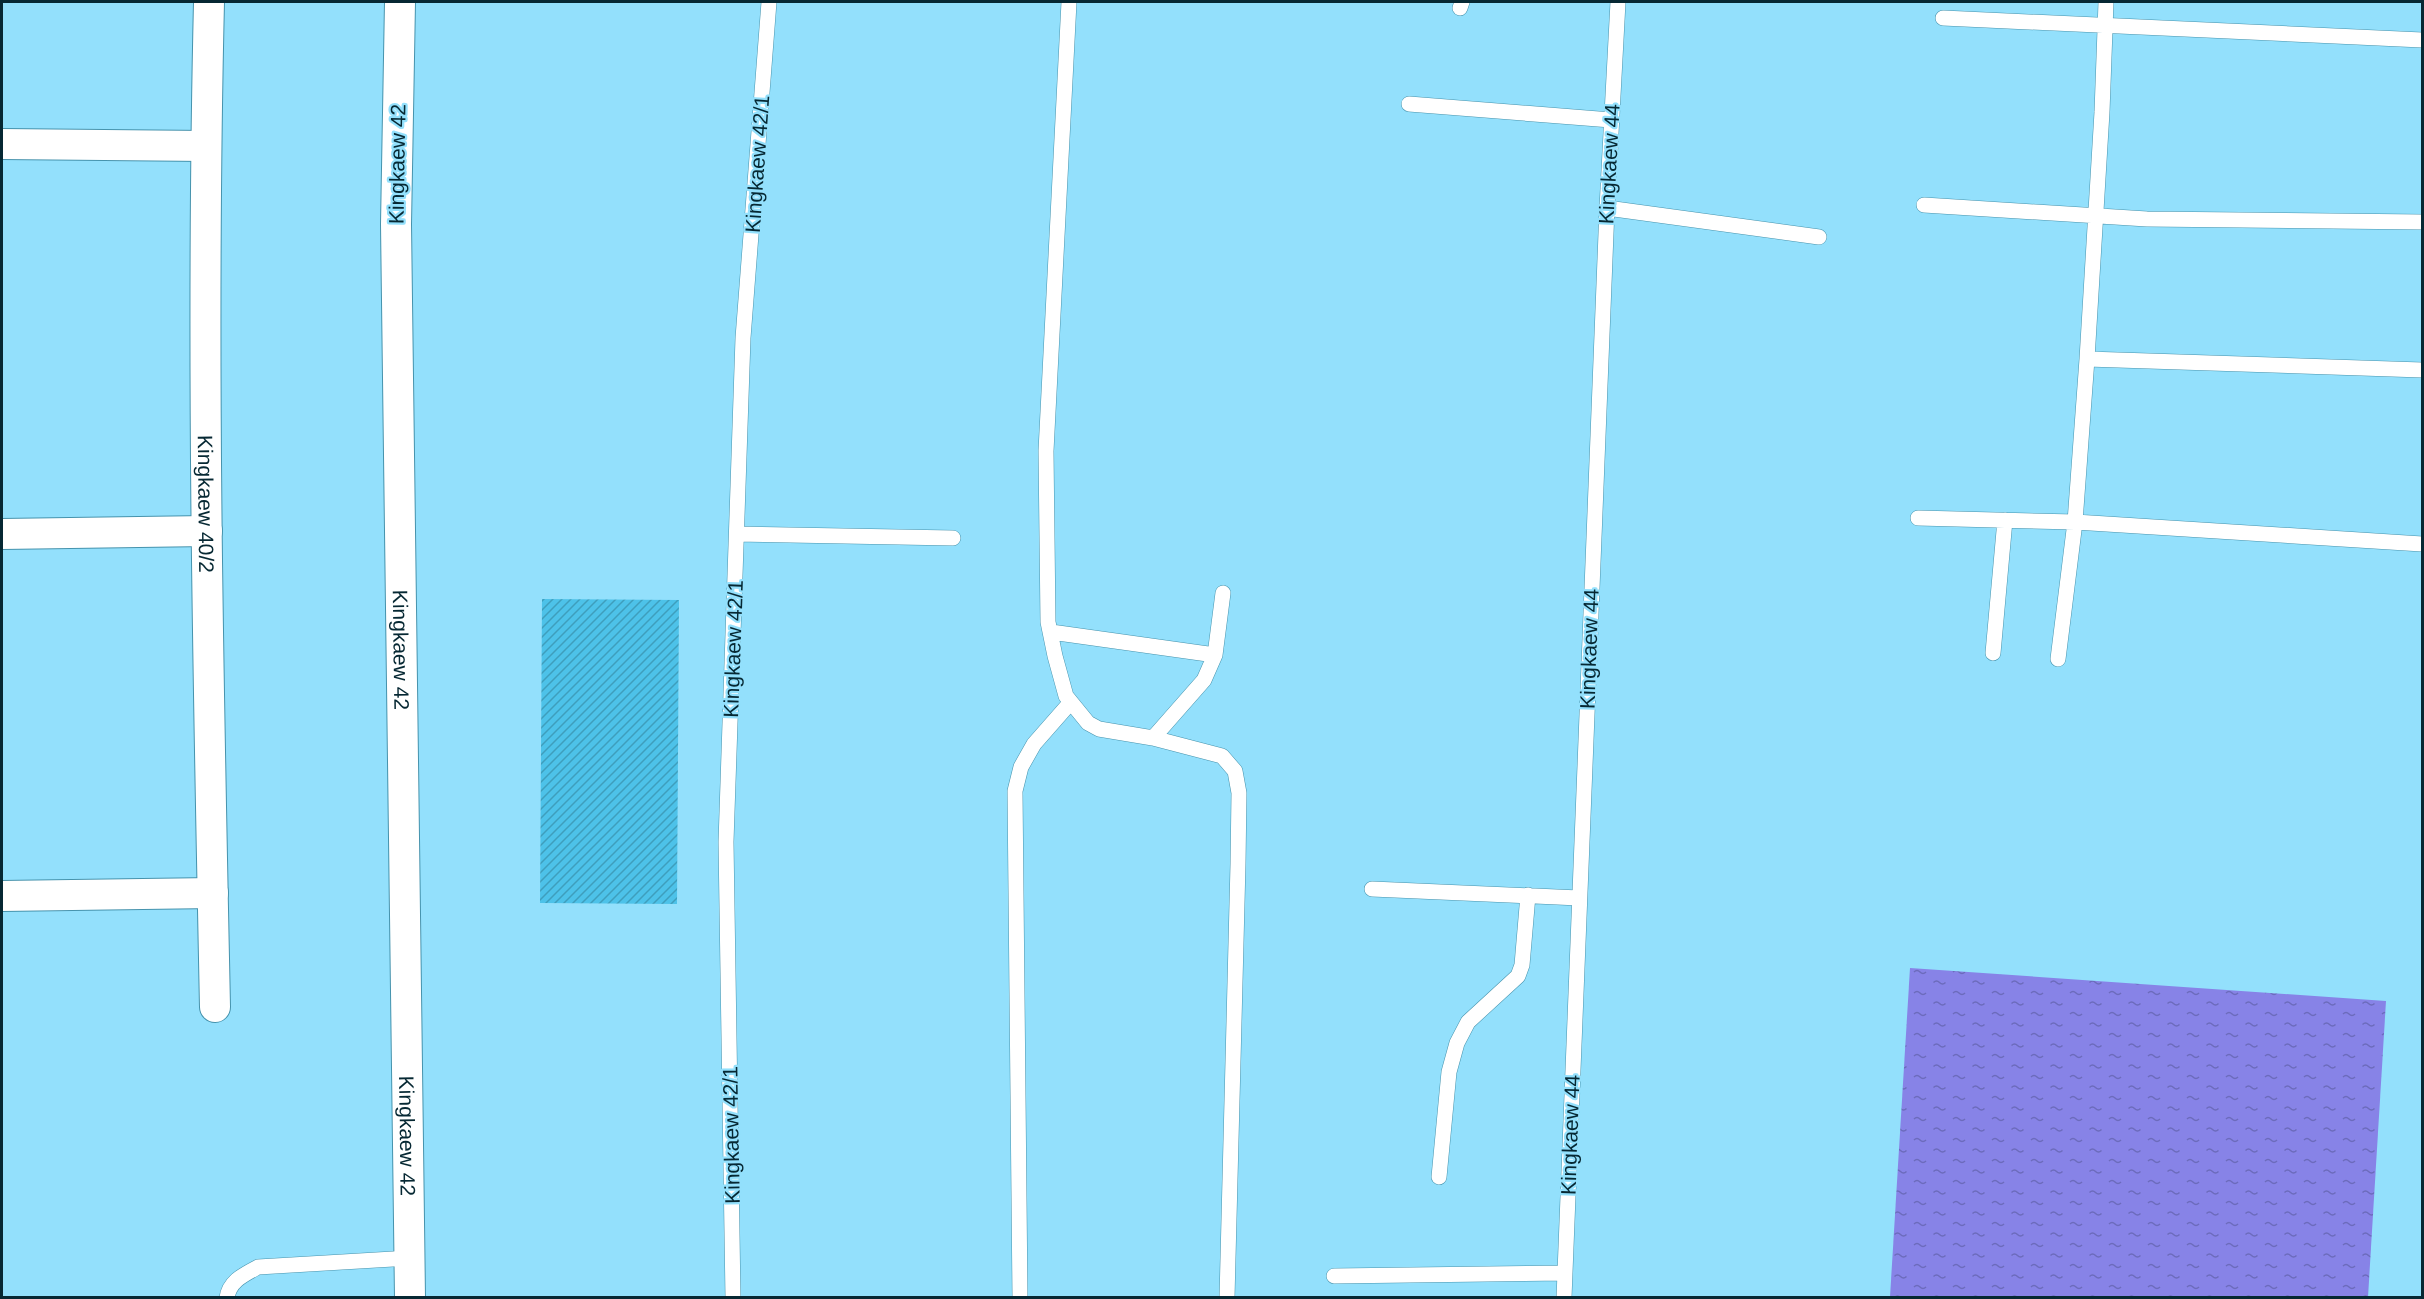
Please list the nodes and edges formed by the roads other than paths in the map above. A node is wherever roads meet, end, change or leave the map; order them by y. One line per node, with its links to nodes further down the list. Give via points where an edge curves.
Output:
1 (209, 2): 13 (street, Kingkaew 40/2)
2 (400, 2): 43 (street, Kingkaew 42, via 396,224)
3 (769, 2): 26 (lane, Kingkaew 42/1, via 743,338)
4 (1069, 2): 30 (lane, via 1046,451)
5 (1618, 2): 11 (lane, Kingkaew 44)
6 (2106, 2): 8 (lane)
7 (1943, 18): 8 (lane)
8 (2106, 26): 9 (lane); 16 (lane)
9 (2422, 40)
10 (1409, 104): 11 (lane)
11 (1611, 120): 15 (lane, Kingkaew 44)
12 (2, 144): 13 (street)
13 (206, 146): 24 (street, Kingkaew 40/2)
14 (1924, 205): 16 (lane)
15 (1607, 208): 18 (lane); 40 (lane, Kingkaew 44)
16 (2097, 216): 17 (lane); 19 (lane)
17 (2422, 222)
18 (1819, 237)
19 (2087, 359): 20 (lane); 23 (lane)
20 (2422, 370)
21 (1918, 518): 22 (lane)
22 (2005, 520): 23 (lane); 31 (lane)
23 (2075, 522): 28 (lane); 33 (lane)
24 (207, 531): 25 (street); 37 (street, Kingkaew 40/2)
25 (2, 534)
26 (737, 534): 27 (lane); 48 (lane, Kingkaew 42/1, via 726,842)
27 (952, 538)
28 (2422, 544)
29 (1223, 593): 32 (lane)
30 (1051, 632): 32 (lane); 34 (lane)
31 (1993, 653)
32 (1215, 655): 35 (lane, via 1204,680)
33 (2058, 659)
34 (1070, 703): 35 (lane, via 1099,729); 49 (lane, via 1034,744 1021,767 1015,791)
35 (1153, 738): 50 (lane, via 1222,756 1234,771 1239,793)
36 (1372, 889): 38 (lane)
37 (213, 893): 39 (street); 41 (street, Kingkaew 40/2)
38 (1528, 895): 40 (lane); 42 (lane, via 1518,976 1468,1022 1457,1043 1449,1072)
39 (2, 896)
40 (1579, 898): 44 (lane, Kingkaew 44)
41 (215, 1007)
42 (1439, 1177)
43 (410, 1258): 46 (lane, via 258,1267 238,1277); 47 (street, Kingkaew 42)
44 (1565, 1273): 45 (lane); 51 (lane, Kingkaew 44)
45 (1334, 1276)
46 (227, 1298)
47 (410, 1298)
48 (733, 1298)
49 (1020, 1298)
50 (1227, 1298)
51 (1564, 1298)

